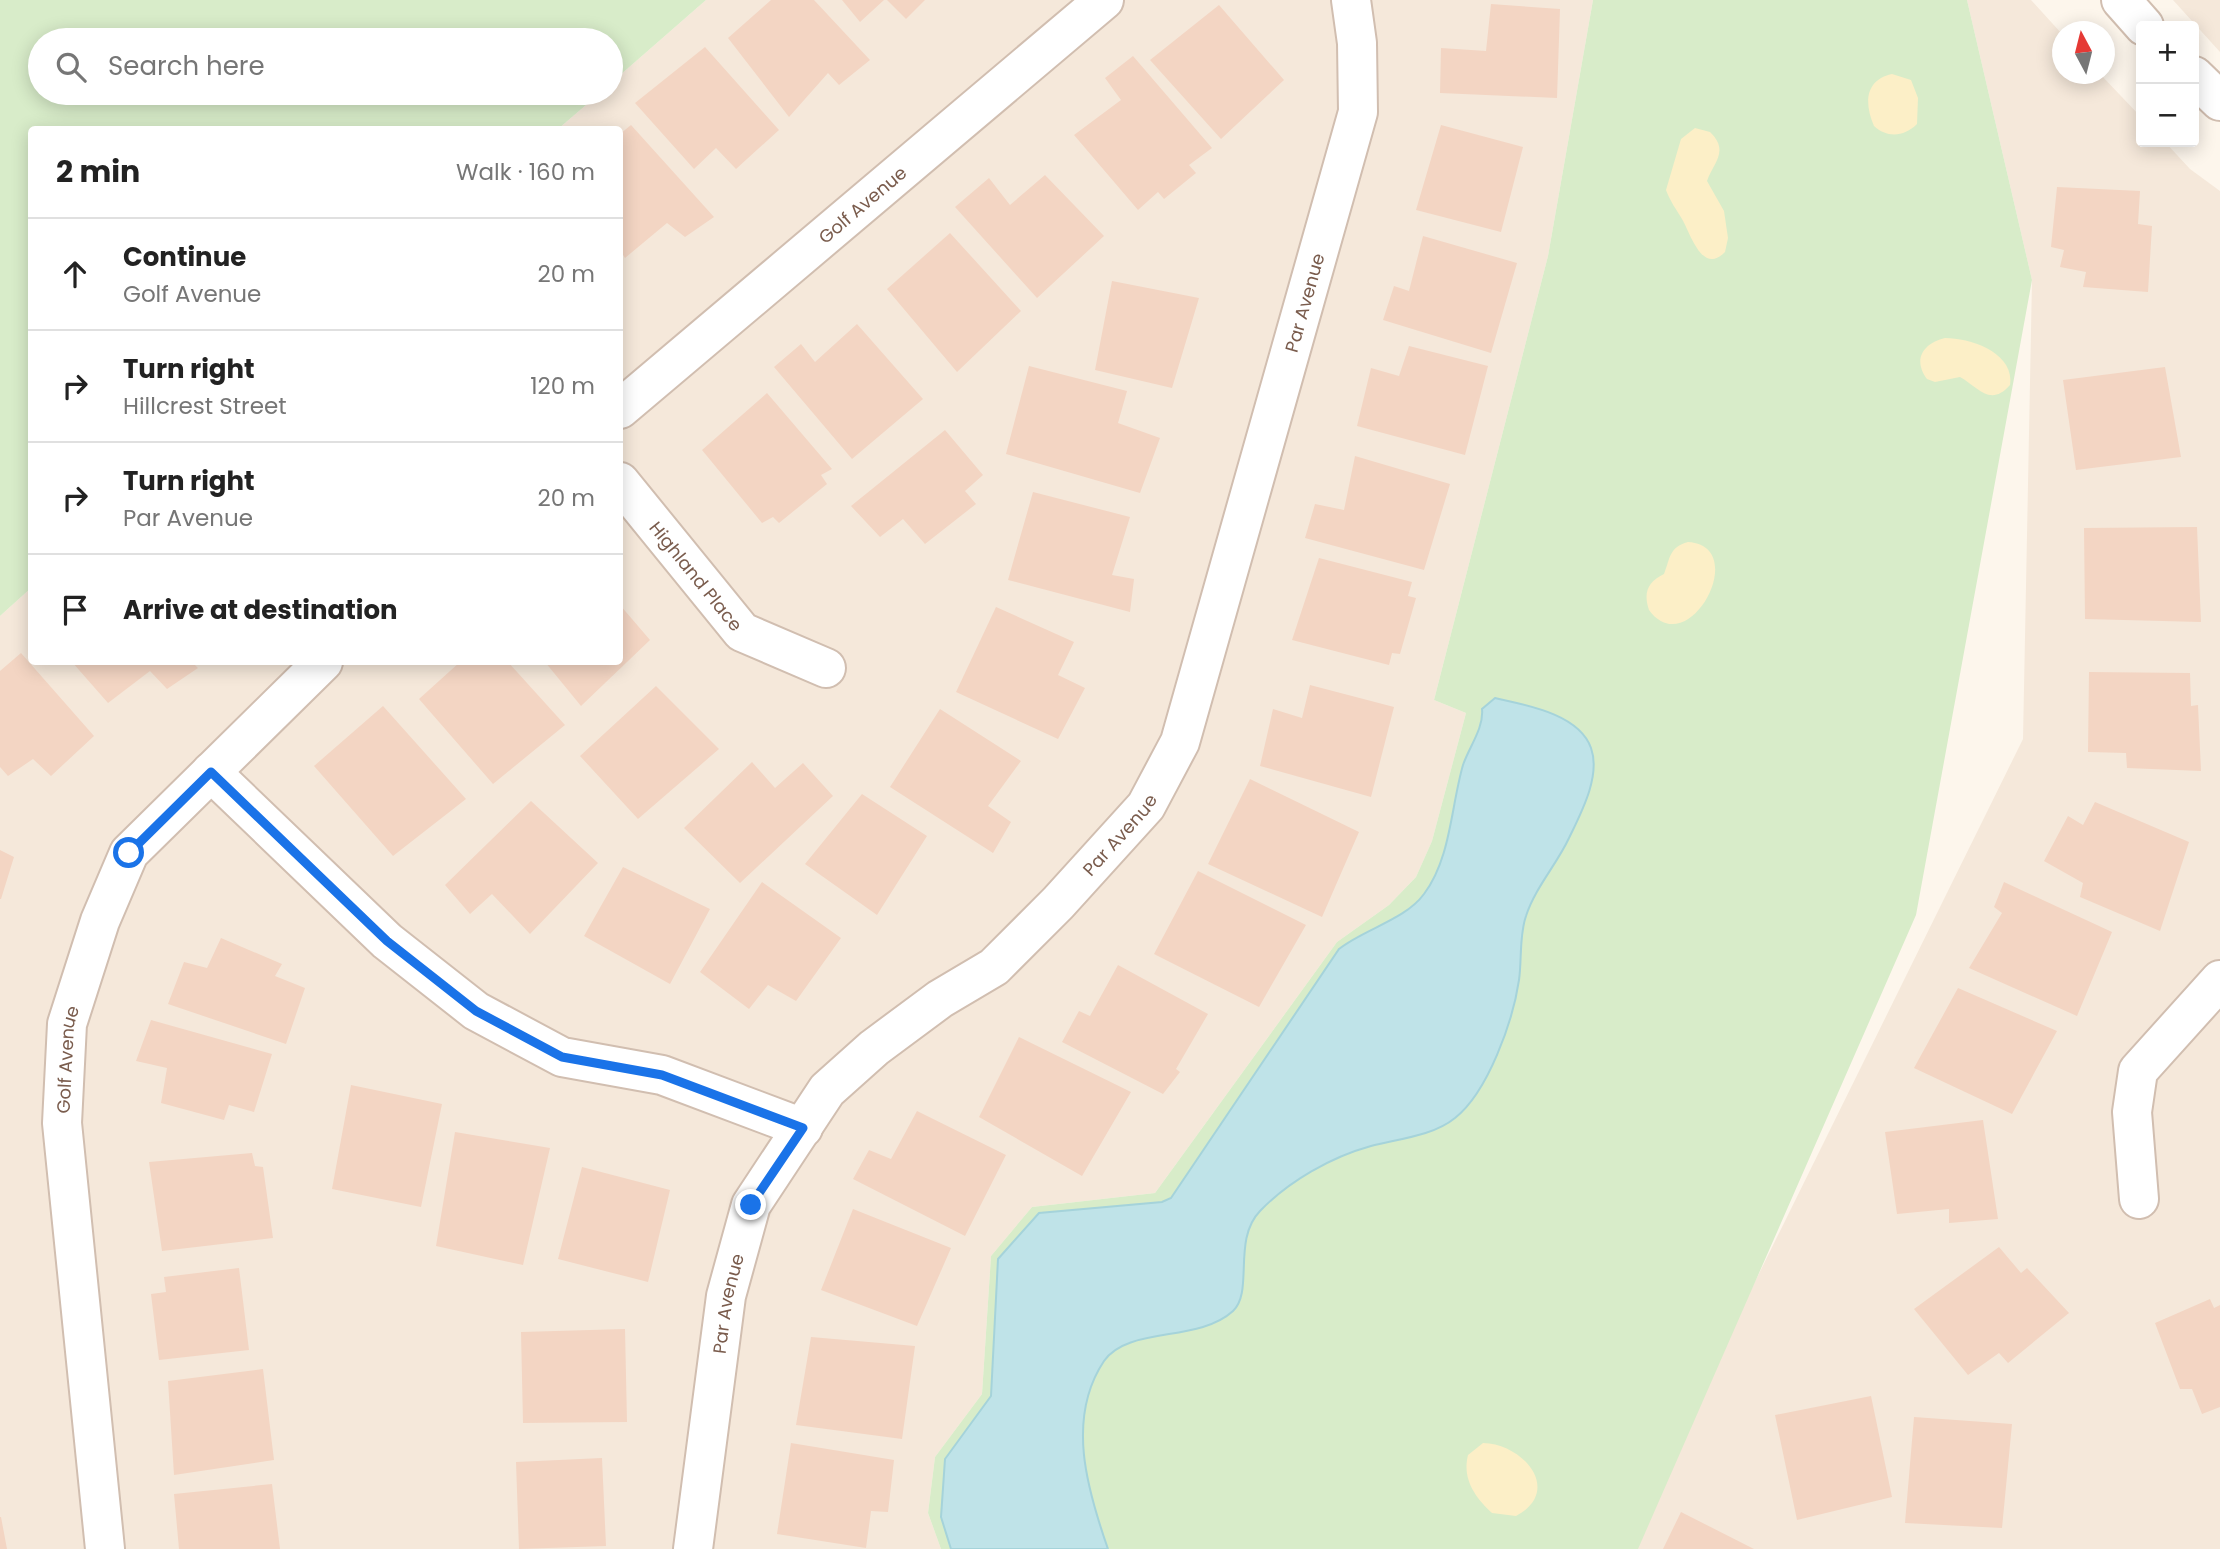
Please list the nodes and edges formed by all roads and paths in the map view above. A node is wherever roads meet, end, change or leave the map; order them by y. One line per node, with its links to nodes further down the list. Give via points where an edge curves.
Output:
1 (1104, 0): 7 (street, Golf Avenue)
2 (1351, 0): 13 (street, Par Avenue, via 1358,112 1180,742 1146,806 1058,903 993,967 940,999 845,1073 827,1090)
3 (2121, 0): 4 (street)
4 (2140, 21)
5 (2199, 81): 6 (street)
6 (2220, 101)
7 (623, 406)
8 (623, 486): 10 (street, Highland Place, via 742,632)
9 (320, 665): 11 (street, Golf Avenue)
10 (826, 668)
11 (211, 772): 13 (street, via 387,941 476,1011 562,1057 662,1075); 15 (street, Golf Avenue, via 129,853 100,921 67,1024 62,1123)
12 (2220, 979): 14 (street, via 2137,1071 2132,1112)
13 (803, 1128): 16 (street, Par Avenue, via 751,1205 726,1296)
14 (2139, 1199)
15 (105, 1549)
16 (693, 1549)

